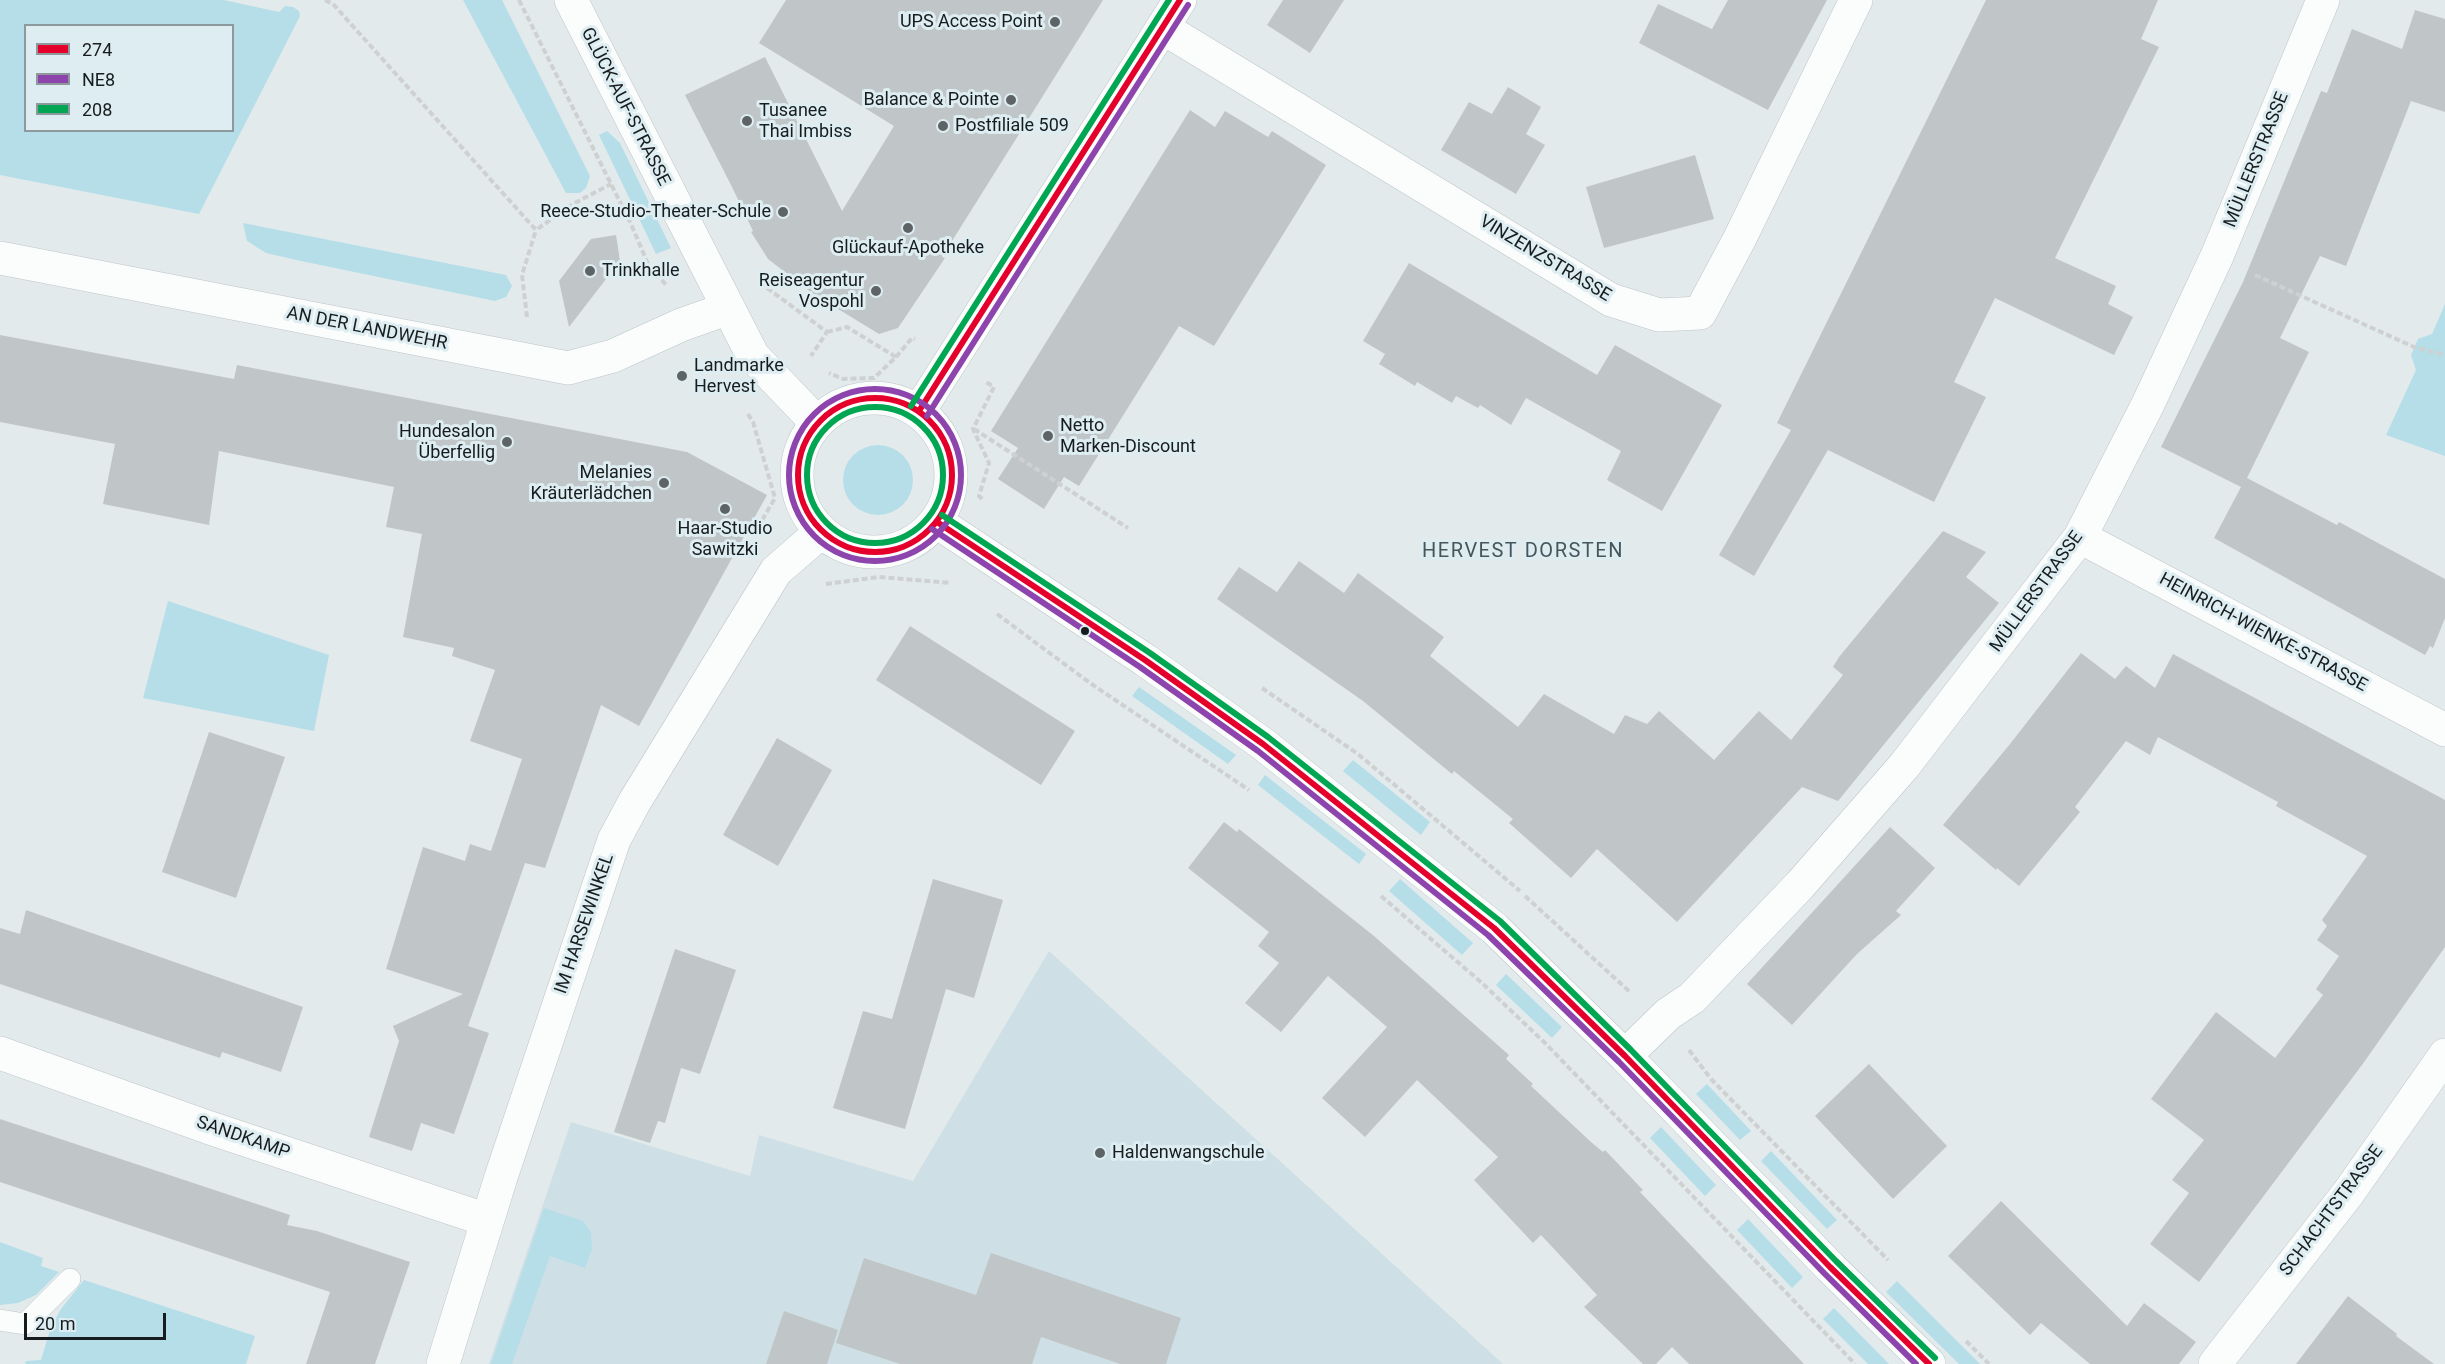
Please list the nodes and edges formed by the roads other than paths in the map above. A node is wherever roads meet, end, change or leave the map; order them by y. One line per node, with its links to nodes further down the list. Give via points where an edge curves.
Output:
1 (571, 0): 7 (street, GLÜCK-AUF-STRASSE)
2 (1180, 0): 5 (street)
3 (1856, 0): 5 (street, VINZENZSTRASSE, via 1700,313 1659,315 1611,300)
4 (2323, 0): 12 (street, MÜLLERSTRASSE, via 2217,256)
5 (1163, 28): 8 (street)
6 (0, 258): 7 (street, AN DER LANDWEHR, via 568,368 613,356)
7 (726, 309): 9 (street, GLÜCK-AUF-STRASSE, via 753,356)
8 (919, 411): 9 (street, via 899,401 855,400 834,409); 10 (street, via 937,429 951,467 949,500)
9 (817, 423): 11 (street, via 803,443 797,466 798,490 806,513)
10 (937, 522): 11 (street, via 918,540 894,551 859,551 842,546); 16 (street, via 1145,660 1263,744 1494,928)
11 (821, 532): 17 (street, IM HARSEWINKEL, via 776,571 614,840)
12 (2080, 537): 13 (street, HEINRICH-WIENKE-STRASSE); 16 (street, MÜLLERSTRASSE, via 1904,766 1800,885 1692,998 1668,1014)
13 (2445, 730)
14 (0, 1053): 17 (street, SANDKAMP)
15 (2445, 1055): 22 (street, SCHACHTSTRASSE, via 2349,1192)
16 (1625, 1056): 21 (street)
17 (487, 1220): 20 (street, IM HARSEWINKEL)
18 (70, 1279): 19 (lane, via 25,1324)
19 (0, 1320)
20 (443, 1364)
21 (1929, 1364)
22 (2215, 1364)

